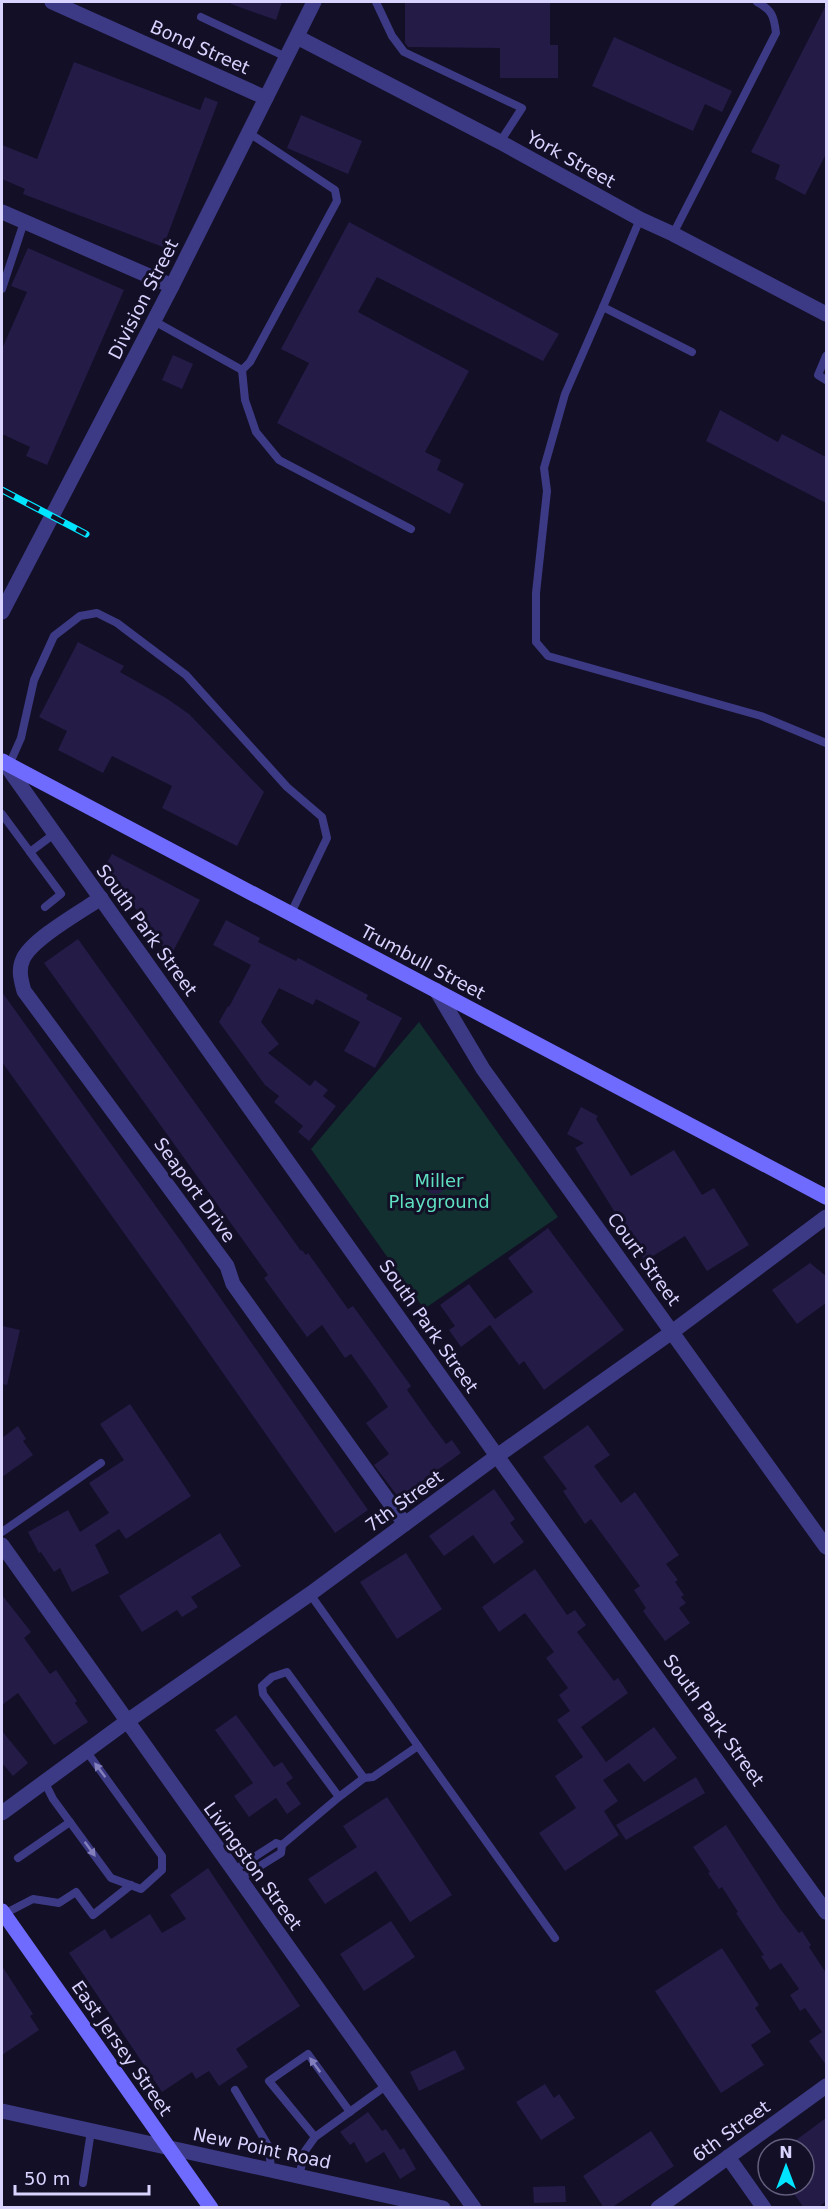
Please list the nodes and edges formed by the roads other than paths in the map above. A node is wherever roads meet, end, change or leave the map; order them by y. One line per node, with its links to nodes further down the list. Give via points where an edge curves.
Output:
1 (52, 2): 8 (street, Bond Street)
2 (314, 2): 6 (street, Division Street)
3 (376, 2): 10 (lane, via 404,52 522,108)
4 (757, 2): 14 (lane, via 770,9 776,33)
5 (201, 17): 7 (lane)
6 (297, 37): 7 (street, Division Street); 10 (street, York Street)
7 (286, 57): 8 (street, Division Street)
8 (266, 98): 9 (street, Division Street)
9 (249, 133): 15 (street, Division Street); 22 (lane, via 335,190 337,201 250,362)
10 (500, 142): 12 (street, York Street)
11 (2, 212): 13 (street)
12 (640, 219): 14 (street, York Street); 17 (lane)
13 (24, 222): 15 (street); 16 (lane)
14 (673, 234): 18 (street, York Street)
15 (172, 286): 19 (street, Division Street)
16 (2, 289)
17 (603, 307): 20 (lane); 26 (lane, via 565,394 544,468 547,491 536,593 536,642 548,656 761,716)
18 (825, 310)
19 (154, 321): 22 (lane); 25 (street, Division Street)
20 (692, 352)
21 (826, 356): 23 (lane, via 818,375)
22 (242, 370): 24 (lane, via 245,400 256,432 279,460)
23 (826, 380)
24 (411, 529)
25 (2, 612)
26 (826, 743)
27 (5, 762): 29 (street, South Park Street); 33 (street, Trumbull Street); 33 (lane, via 21,738 34,680 54,636 80,615 98,613 117,623 186,675 287,787 322,817 327,838)
28 (2, 814): 30 (lane)
29 (54, 834): 30 (lane); 31 (street, South Park Street)
30 (30, 852): 32 (lane, via 61,894)
31 (101, 898): 38 (street, South Park Street); 40 (street, Seaport Drive, via 32,945 22,959 20,976 24,991 227,1266 233,1284)
32 (45, 906)
33 (291, 913): 34 (street, Trumbull Street)
34 (436, 990): 35 (street, Trumbull Street); 37 (street, Court Street, via 483,1068)
35 (826, 1197)
36 (826, 1217): 37 (street, 7th Street)
37 (672, 1332): 38 (street, 7th Street); 43 (street, Court Street)
38 (497, 1456): 40 (street, 7th Street); 57 (street, South Park Street)
39 (101, 1463): 41 (lane)
40 (405, 1524): 44 (street, 7th Street)
41 (2, 1532)
42 (2, 1545): 45 (street, Livingston Street)
43 (826, 1547)
44 (310, 1594): 45 (street, 7th Street); 46 (lane)
45 (126, 1722): 47 (street, 7th Street); 54 (street, Livingston Street)
46 (418, 1746): 48 (lane, via 372,1777); 58 (lane)
47 (87, 1752): 49 (street, 7th Street); 55 (lane, one-way to 47, via 141,1889 162,1870 162,1856)
48 (364, 1778): 50 (lane); 50 (lane, via 287,1672 272,1677 262,1686 262,1694)
49 (45, 1783): 51 (street, 7th Street); 52 (lane)
50 (339, 1797): 54 (lane, via 282,1845 281,1853)
51 (2, 1813)
52 (70, 1822): 53 (lane); 55 (lane, one-way to 55, via 111,1878)
53 (18, 1858)
54 (236, 1875): 59 (street, Livingston Street)
55 (131, 1885): 56 (lane, via 93,1915 76,1892 58,1903 33,1899)
56 (3, 1912): 66 (street, East Jersey Street)
57 (826, 1912)
58 (555, 1938)
59 (387, 2085): 63 (lane); 73 (street, Livingston Street)
60 (826, 2086): 67 (street, 6th Street)
61 (235, 2090): 68 (lane, via 269,2147)
62 (2, 2111): 64 (street, New Point Road)
63 (350, 2112): 65 (lane); 65 (lane, one-way to 65, via 308,2054 269,2081)
64 (91, 2131): 66 (street, New Point Road); 70 (lane)
65 (315, 2137): 69 (lane, via 305,2151)
66 (167, 2147): 68 (street, New Point Road); 71 (street, East Jersey Street)
67 (728, 2157): 74 (street, 6th Street); 75 (street)
68 (271, 2170): 69 (street, New Point Road)
69 (299, 2176): 72 (street, New Point Road)
70 (83, 2183)
71 (212, 2208)
72 (443, 2208)
73 (474, 2208)
74 (658, 2208)
75 (764, 2208)

